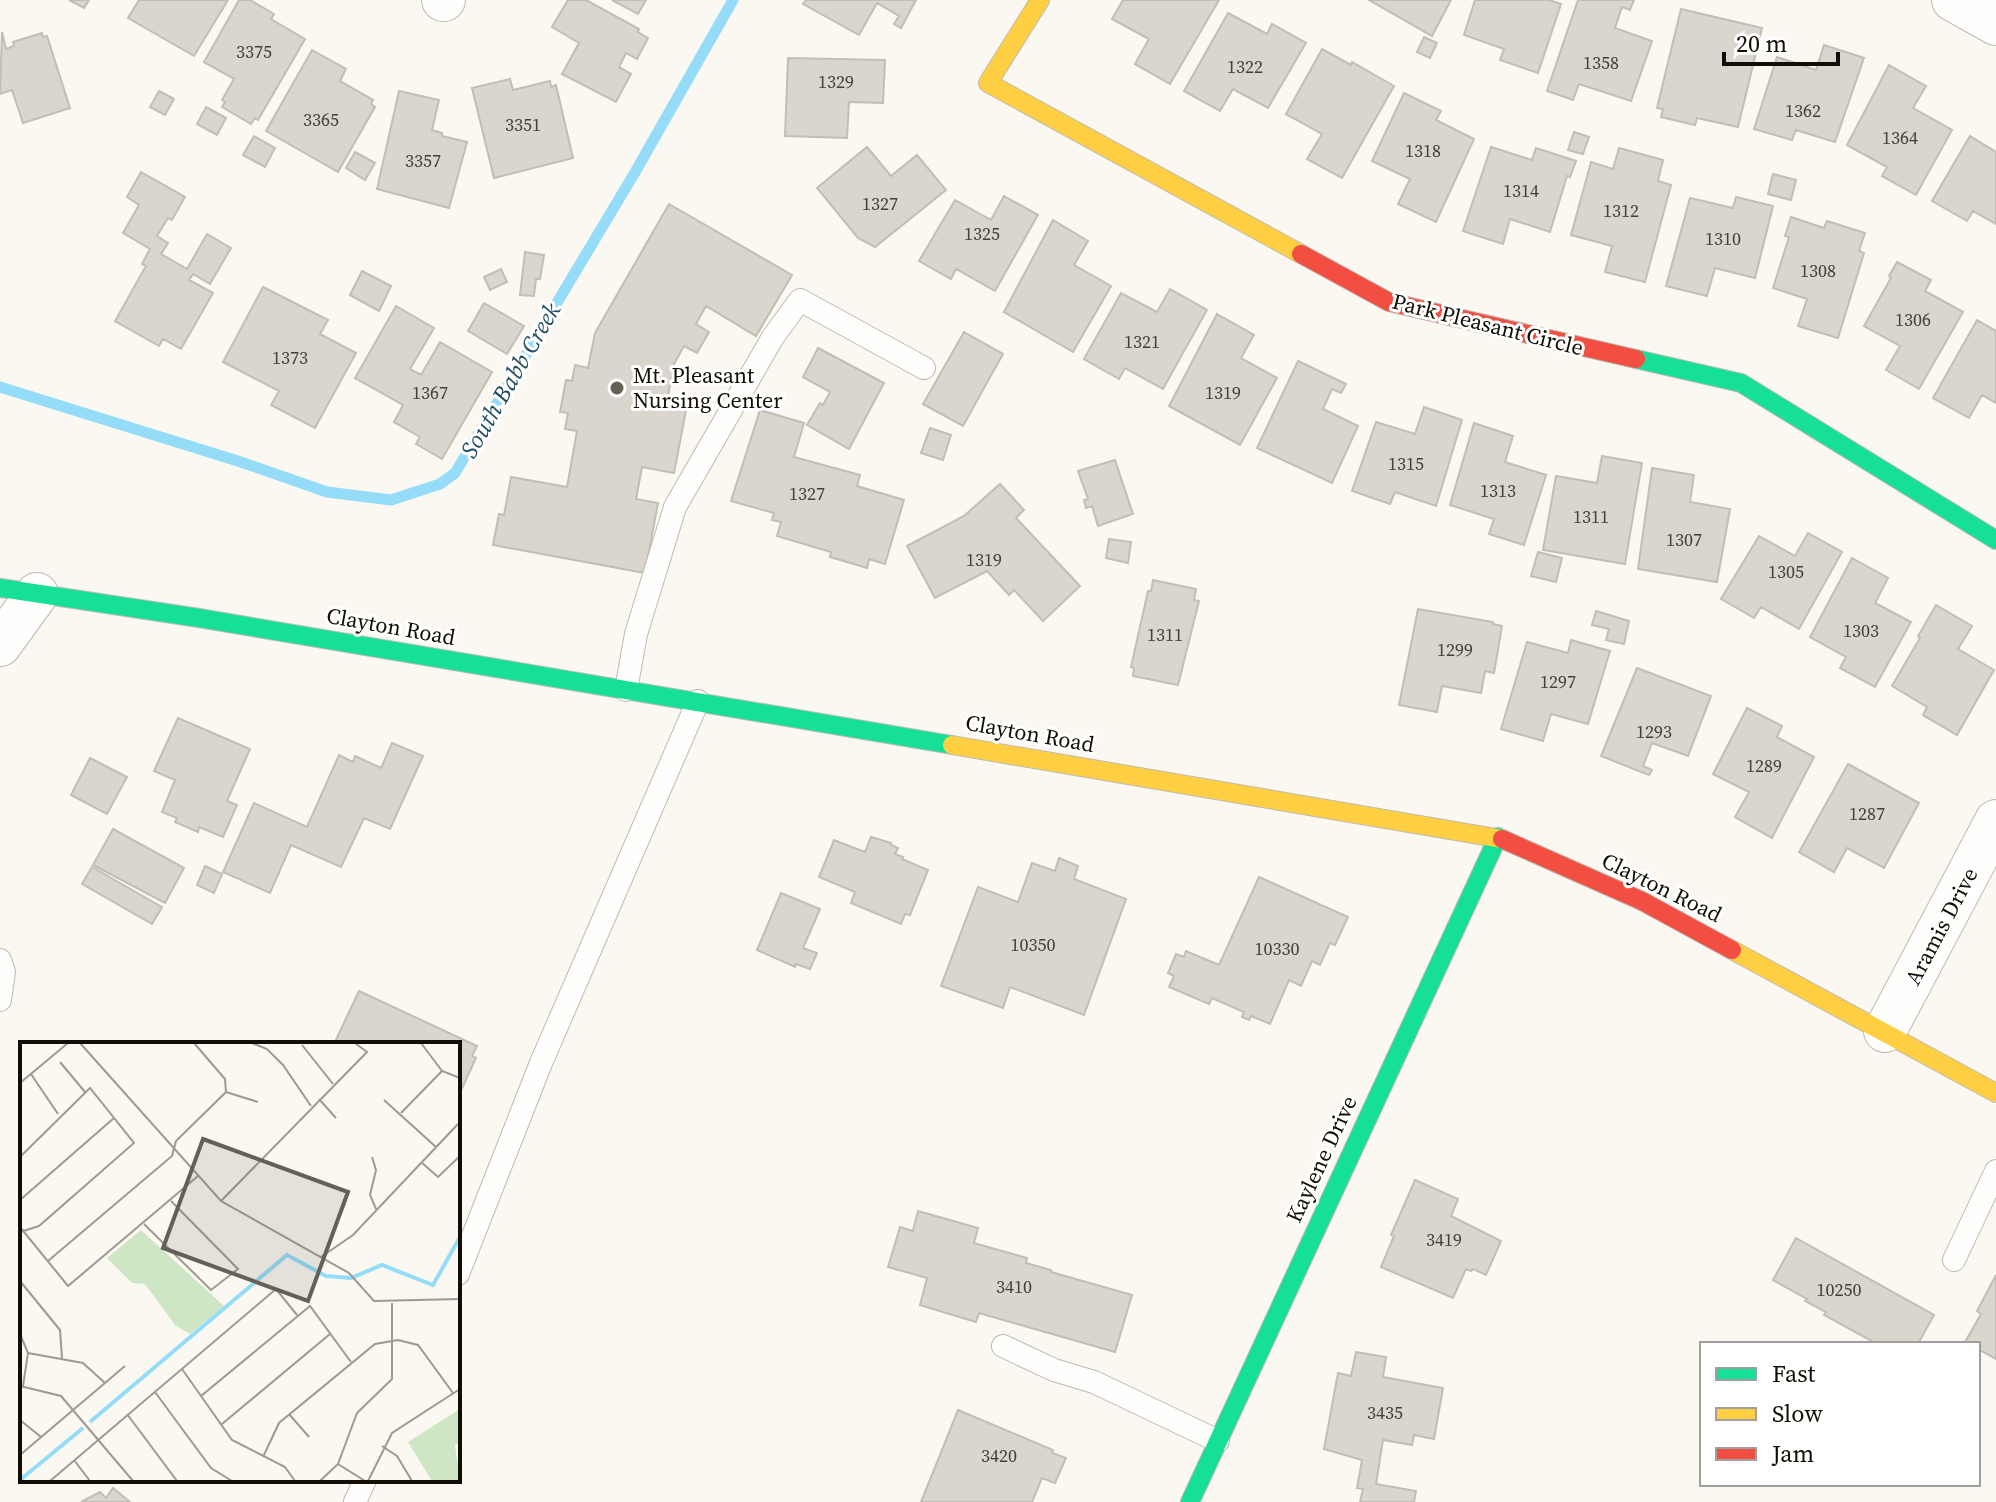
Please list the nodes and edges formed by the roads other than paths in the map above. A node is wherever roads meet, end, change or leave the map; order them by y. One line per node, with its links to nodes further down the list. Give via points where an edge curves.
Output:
1 (1040, 0): 5 (street, Park Pleasant Circle, via 988,83 1389,302 1741,383)
2 (1953, 0): 3 (street)
3 (1996, 24)
4 (924, 368): 8 (lane, via 800,300 675,507 636,634)
5 (1996, 540)
6 (19, 591): 7 (street); 8 (street, Clayton Road)
7 (0, 645)
8 (626, 690): 9 (street, Clayton Road)
9 (698, 701): 11 (street, Clayton Road); 18 (lane, via 541,1063)
10 (1996, 821): 14 (street, Aramis Drive)
11 (1498, 837): 14 (street, Clayton Road, via 1642,901); 20 (street, Kaylene Drive)
12 (0, 960): 13 (lane)
13 (0, 1000)
14 (1885, 1031): 15 (street, Clayton Road)
15 (1996, 1093)
16 (1996, 1171): 17 (lane)
17 (1954, 1260)
18 (460, 1269)
19 (1003, 1346): 20 (lane)
20 (1218, 1441): 23 (street, Kaylene Drive)
21 (364, 1482): 22 (lane)
22 (355, 1502)
23 (1190, 1502)

